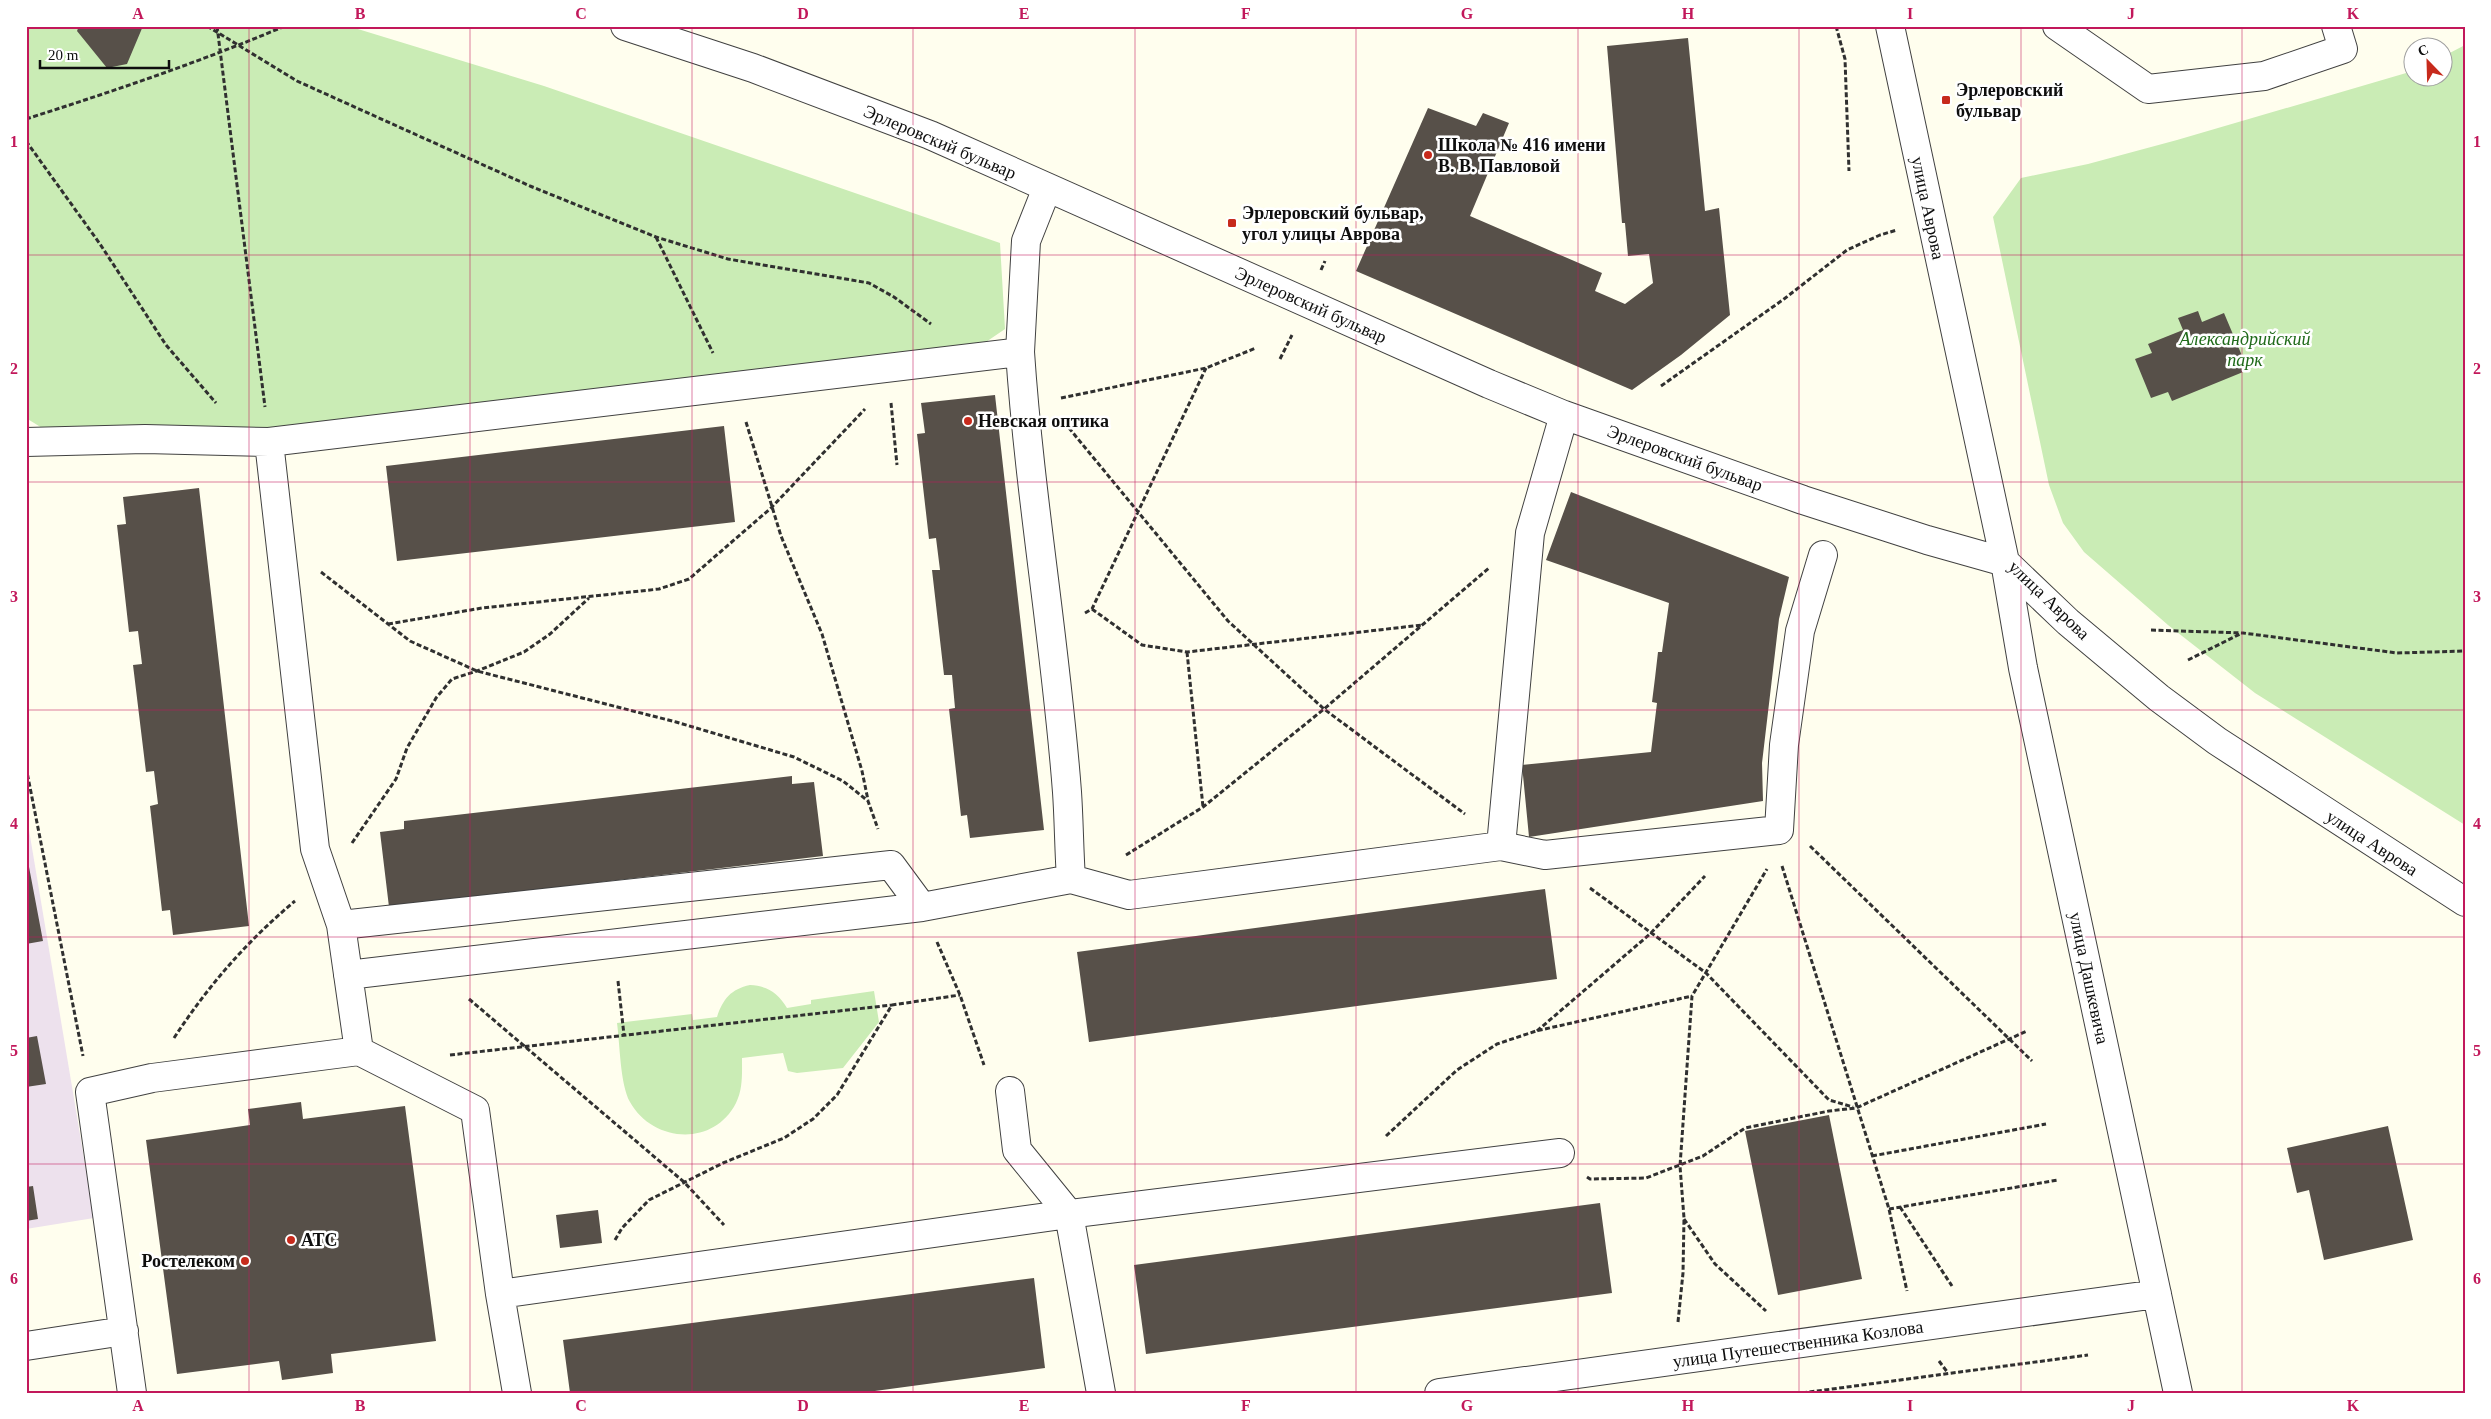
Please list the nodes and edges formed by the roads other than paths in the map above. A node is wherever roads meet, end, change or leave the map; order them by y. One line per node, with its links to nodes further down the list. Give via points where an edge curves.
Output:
1 (624, 26): 5 (street, Эрлеровский бульвар, via 753,68 930,135)
2 (1890, 26): 11 (street, улица Аврова)
3 (2057, 26): 4 (street, via 2148,89 2264,76 2343,49)
4 (2336, 26)
5 (1047, 188): 6 (street, via 1026,241); 7 (street, Эрлеровский бульвар)
6 (1020, 352): 9 (street); 13 (street, via 1036,402 1051,633 1067,793)
7 (1564, 415): 11 (street, Эрлеровский бульвар, via 1803,500); 12 (street, via 1530,534)
8 (26, 442): 9 (street, via 145,439)
9 (269, 442): 16 (street, via 315,849)
10 (1823, 555): 12 (street, via 1800,631 1784,746 1778,841 1745,833 1545,855)
11 (2005, 562): 14 (street, улица Аврова, via 2068,622 2195,725); 23 (street, улица Дашкевича, via 2022,668)
12 (1500, 846): 13 (street, via 1129,894)
13 (1070, 879): 15 (street)
14 (2465, 902)
15 (922, 907): 16 (street, via 891,865); 17 (street)
16 (342, 925): 17 (street)
17 (348, 975): 18 (street)
18 (359, 1051): 22 (street, via 475,1110); 24 (street, via 152,1078 90,1092)
19 (1010, 1091): 21 (street, via 1017,1150)
20 (1560, 1154): 21 (street)
21 (1069, 1214): 22 (street); 28 (street)
22 (500, 1294): 27 (street)
23 (2157, 1294): 29 (street, улица Путешественника Козлова); 30 (street, улица Дашкевича)
24 (124, 1331): 25 (street); 26 (street)
25 (26, 1346)
26 (132, 1393)
27 (517, 1393)
28 (1101, 1393)
29 (1439, 1393)
30 (2178, 1393)

